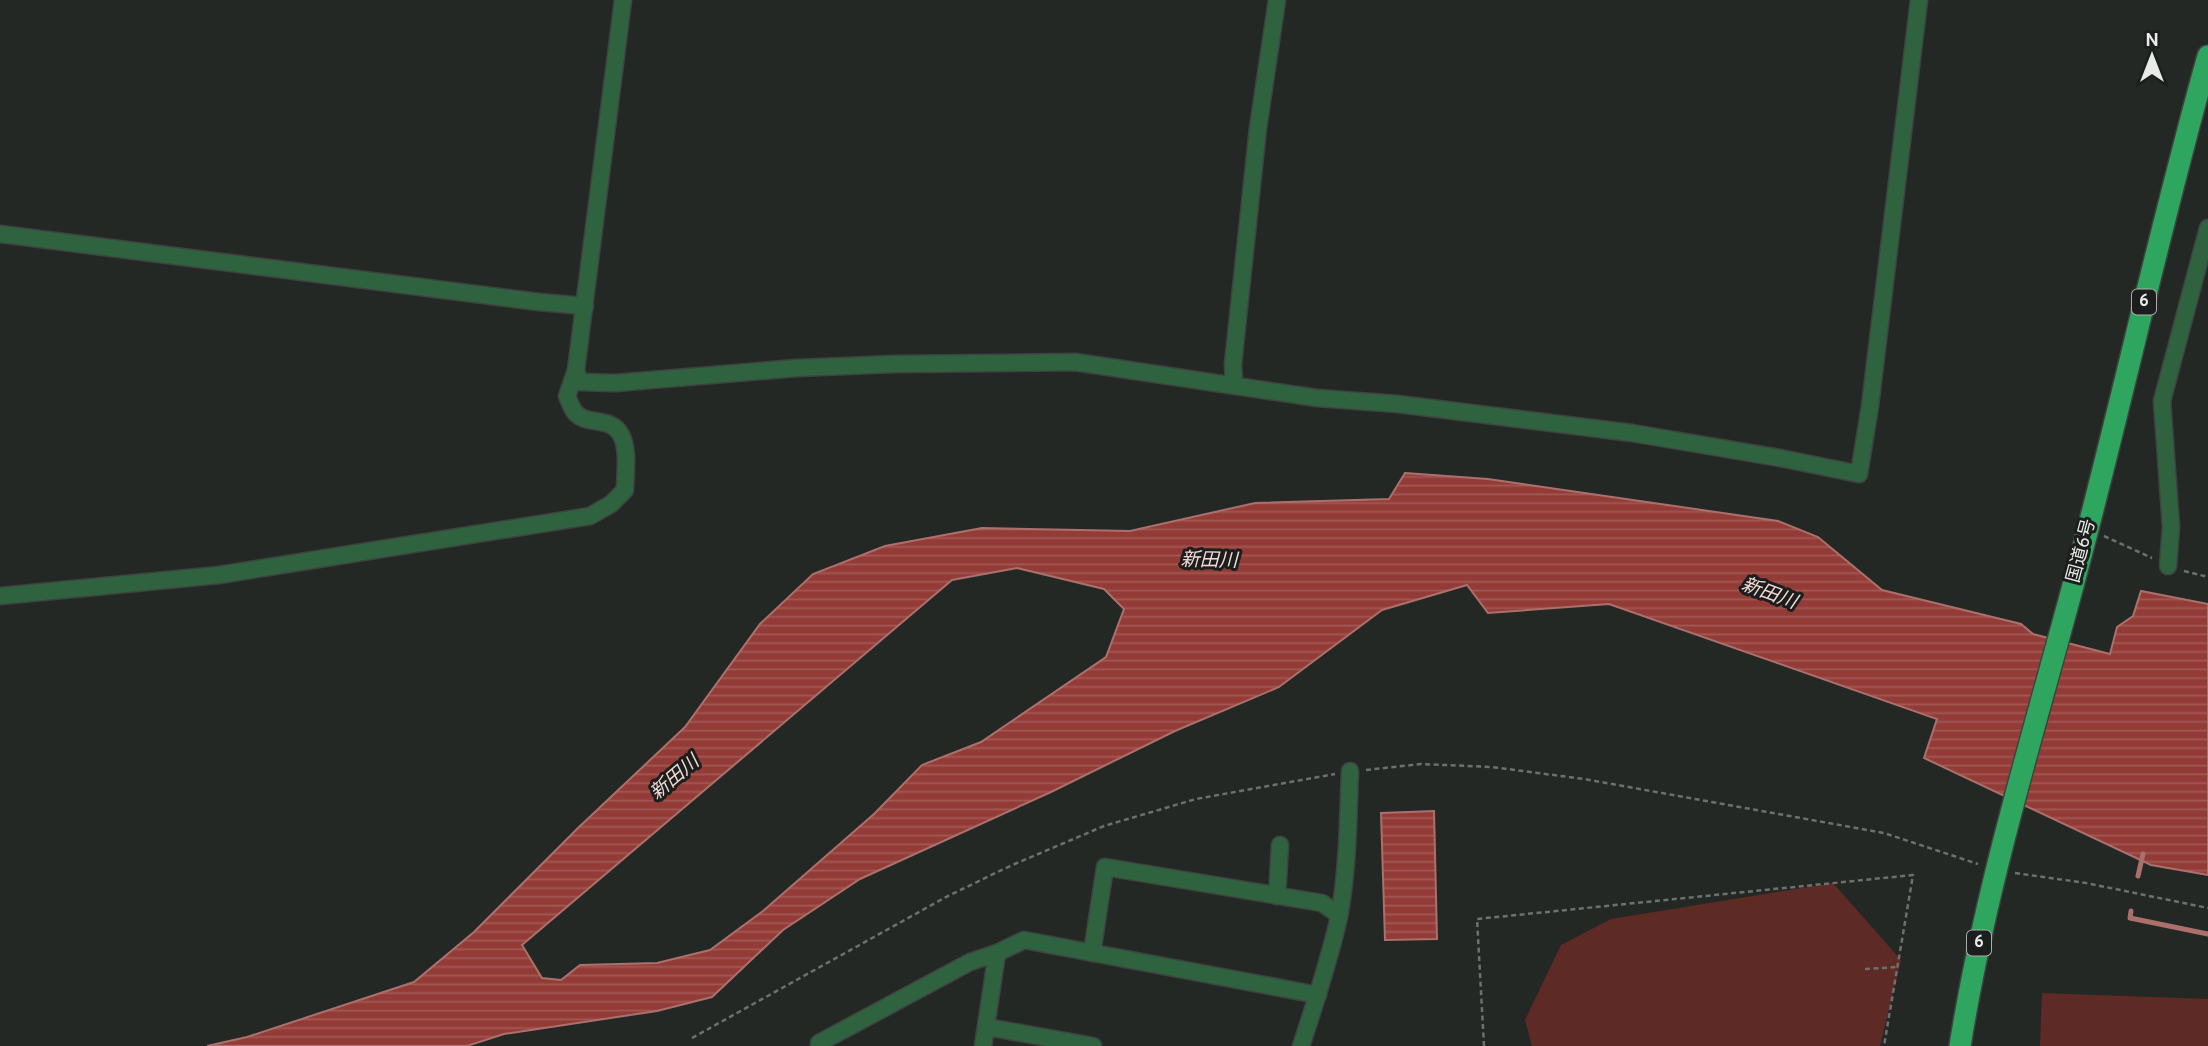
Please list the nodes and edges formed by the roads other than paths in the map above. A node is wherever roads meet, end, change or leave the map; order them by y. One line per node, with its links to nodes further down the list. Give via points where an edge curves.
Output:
1 (623, 0): 7 (street)
2 (1277, 0): 9 (street, via 1258,128)
3 (1919, 0): 9 (street, via 1859,474 1620,431)
4 (2208, 56): 24 (highway, 国道6号 / 6, via 2004,841)
5 (2208, 228): 10 (street, via 2162,401 2171,527)
6 (0, 234): 7 (street)
7 (585, 306): 8 (street)
8 (576, 370): 9 (street, via 579,382 615,383 797,368 1075,362); 11 (street, via 567,396 575,412 615,427 622,436 625,457 625,490 590,516 219,575)
9 (1234, 385)
10 (2168, 566)
11 (0, 596)
12 (1350, 771): 15 (street)
13 (1280, 845): 14 (street)
14 (1277, 896): 15 (street, via 1322,903); 17 (street, via 1105,867)
15 (1339, 915): 18 (street)
16 (997, 953): 17 (street, via 1024,940); 19 (street); 20 (street, via 970,961)
17 (1092, 953): 18 (street)
18 (1318, 995): 23 (street)
19 (987, 1027): 21 (street); 22 (street)
20 (819, 1046)
21 (983, 1046)
22 (1093, 1046)
23 (1301, 1046)
24 (1961, 1046)

